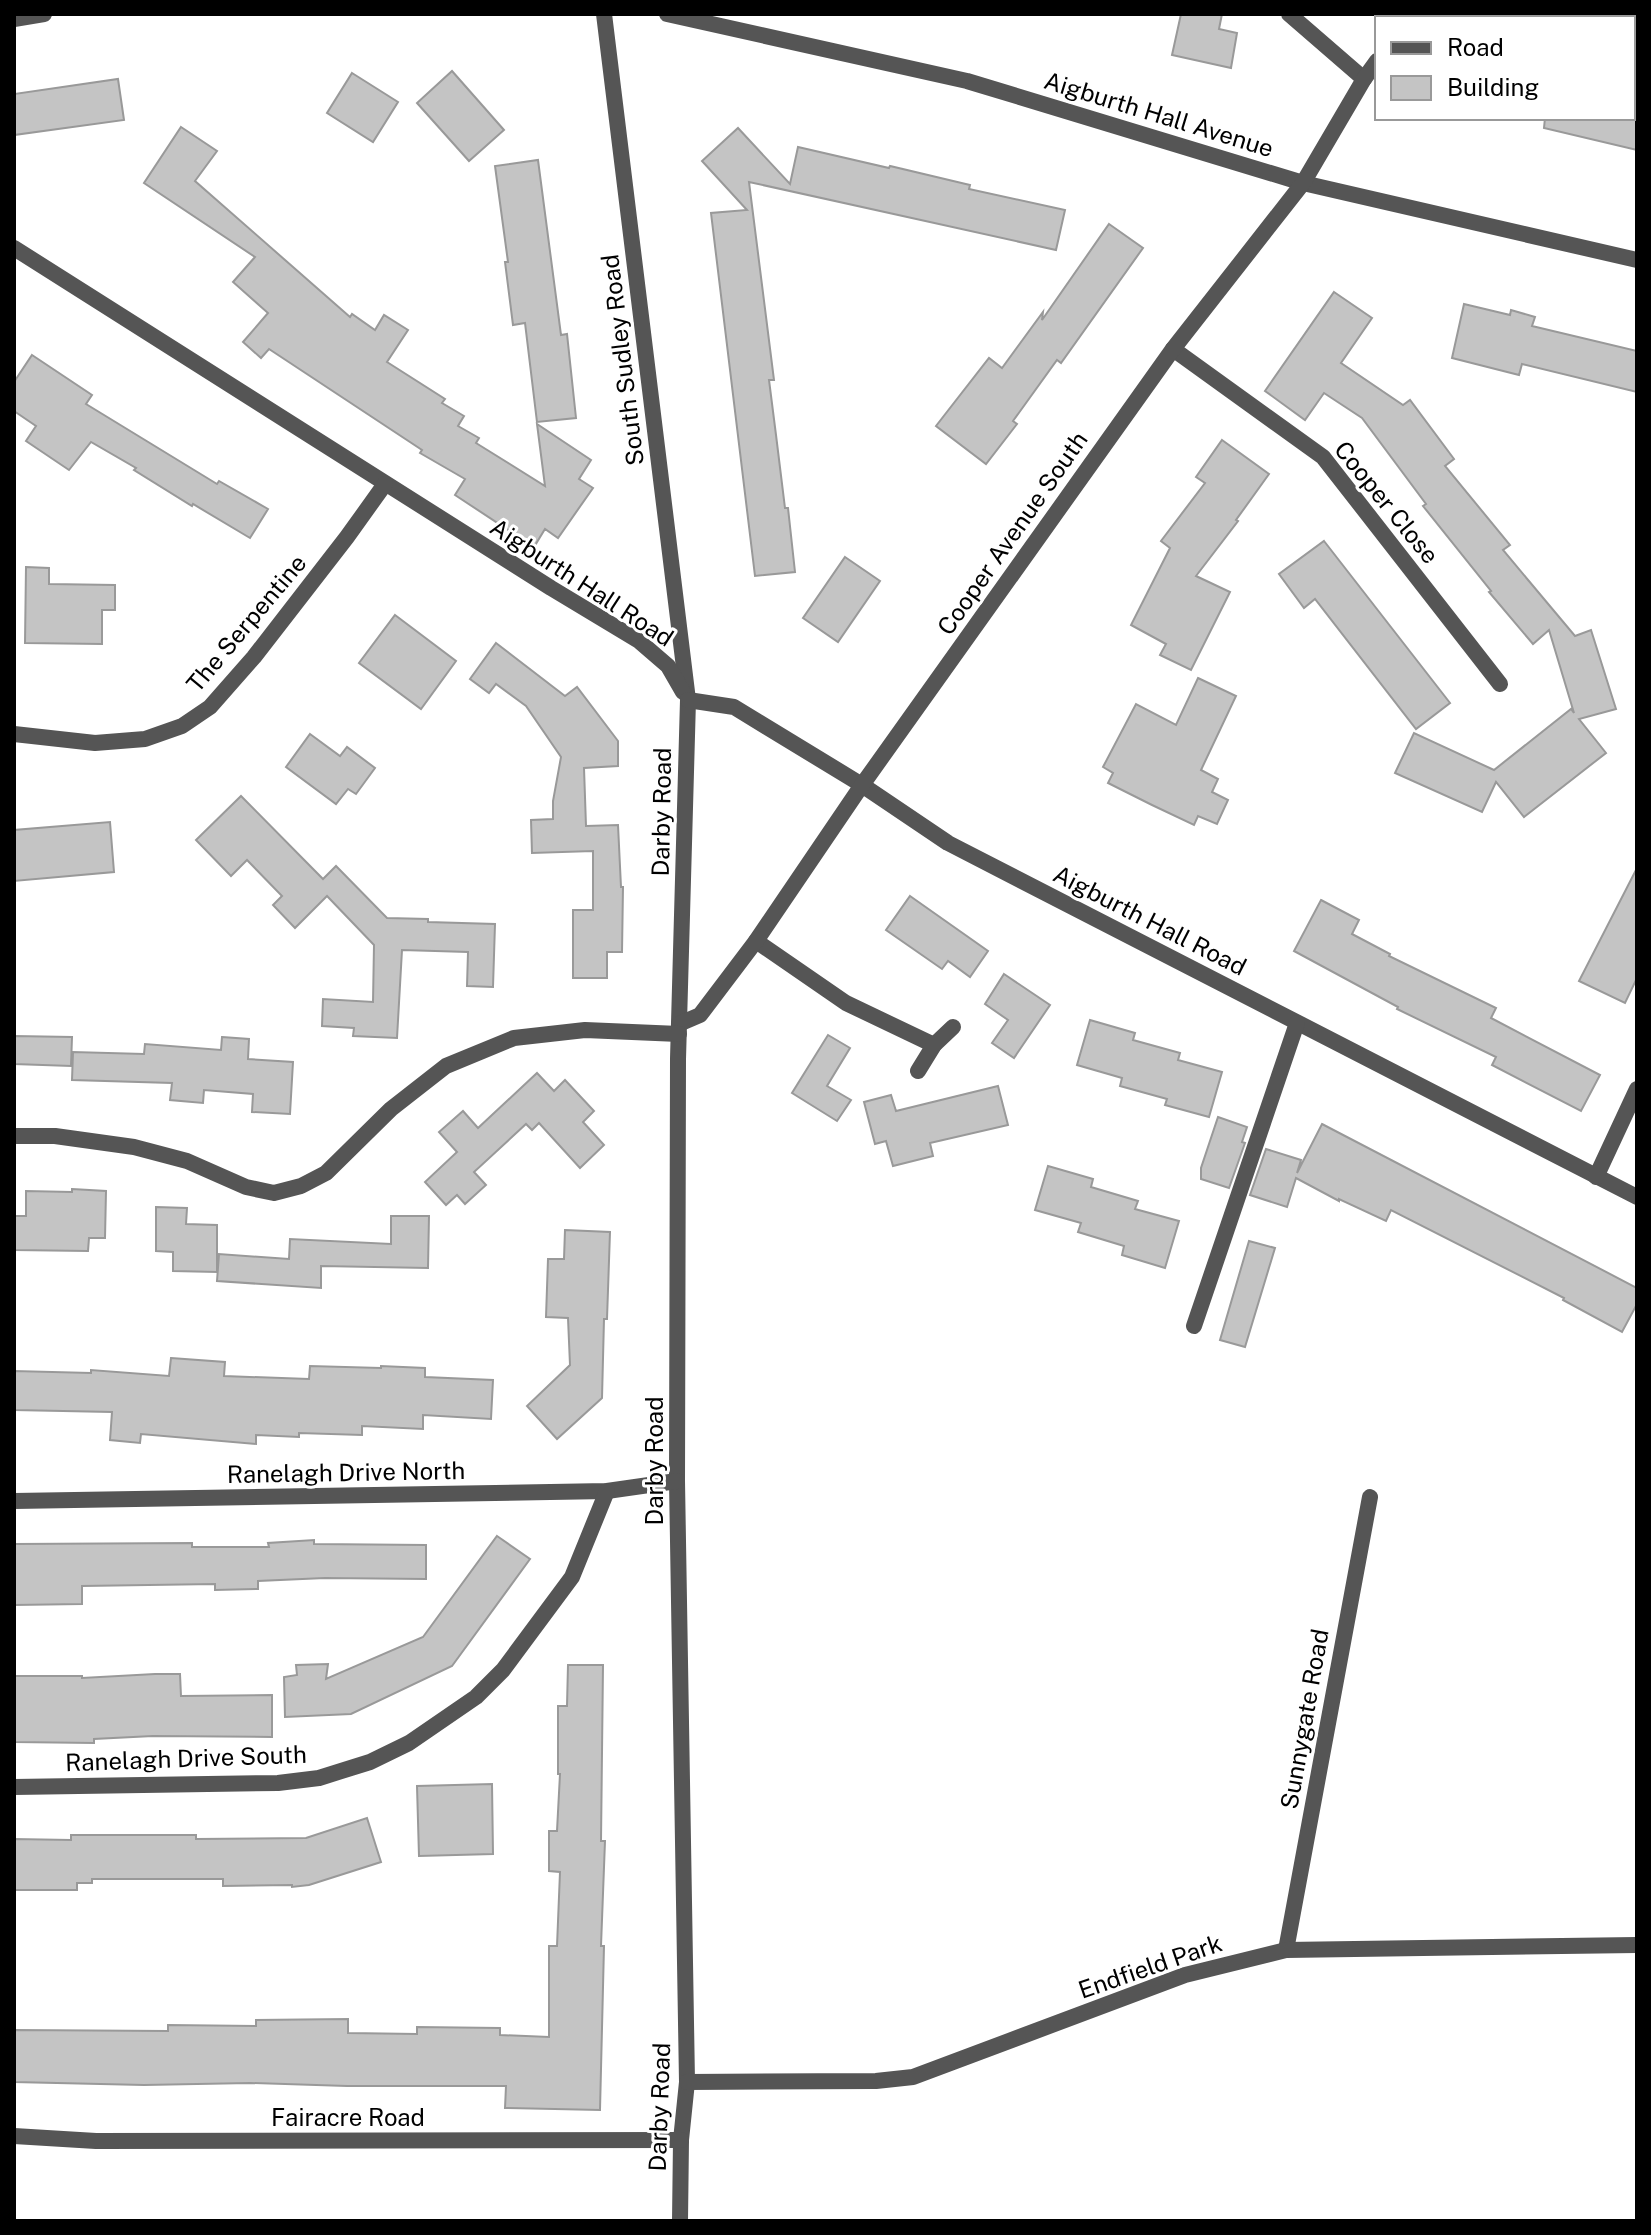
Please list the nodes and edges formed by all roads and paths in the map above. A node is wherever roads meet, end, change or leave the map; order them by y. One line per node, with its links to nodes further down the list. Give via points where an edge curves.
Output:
1 (44, 14): 5 (street)
2 (604, 14): 14 (street, South Sudley Road)
3 (667, 14): 8 (street, Aigburth Hall Avenue, via 967,81)
4 (1289, 14): 7 (street)
5 (14, 19)
6 (1375, 64): 7 (street, Cooper Avenue South)
7 (1364, 79): 8 (street, Cooper Avenue South)
8 (1303, 183): 10 (street, Aigburth Hall Avenue); 11 (street, Cooper Avenue South)
9 (14, 248): 12 (street, Aigburth Hall Road)
10 (1637, 260)
11 (1173, 349): 13 (street, Cooper Close, via 1323,457); 16 (street, Cooper Avenue South)
12 (385, 484): 14 (street, Aigburth Hall Road, via 639,641 668,666); 15 (street, The Serpentine, via 254,657 201,714 145,739 95,743)
13 (1500, 684)
14 (688, 700): 16 (street, Aigburth Hall Road, via 734,707); 20 (street, Darby Road)
15 (14, 734)
16 (862, 785): 17 (street, Cooper Avenue South); 18 (street, Aigburth Hall Road, via 948,843)
17 (756, 941): 20 (street, Cooper Avenue South, via 700,1015); 21 (street, via 846,1003)
18 (1297, 1023): 25 (street, Aigburth Hall Road); 27 (street)
19 (953, 1027): 21 (street)
20 (679, 1029): 24 (street, via 585,1030 514,1038 446,1066 391,1109 326,1173 274,1193 134,1147); 28 (street, Darby Road)
21 (934, 1045): 22 (street)
22 (918, 1071)
23 (1637, 1089): 25 (street)
24 (14, 1136)
25 (1596, 1177): 26 (street, Aigburth Hall Road)
26 (1637, 1197)
27 (1194, 1326)
28 (677, 1481): 29 (street, Ranelagh Drive North); 35 (street, Darby Road)
29 (607, 1491): 31 (street, Ranelagh Drive North); 32 (street, Ranelagh Drive South, via 572,1577 503,1670 445,1720 370,1762 319,1778 278,1783)
30 (1370, 1497): 34 (street, Sunnygate Road)
31 (14, 1501)
32 (14, 1787)
33 (1637, 1945): 34 (street, Endfield Park)
34 (1286, 1950): 35 (street, Endfield Park, via 1185,1975 913,2077)
35 (687, 2082): 37 (street, Darby Road)
36 (14, 2136): 37 (street, Fairacre Road, via 96,2141)
37 (681, 2140): 38 (street, Darby Road)
38 (680, 2221)

